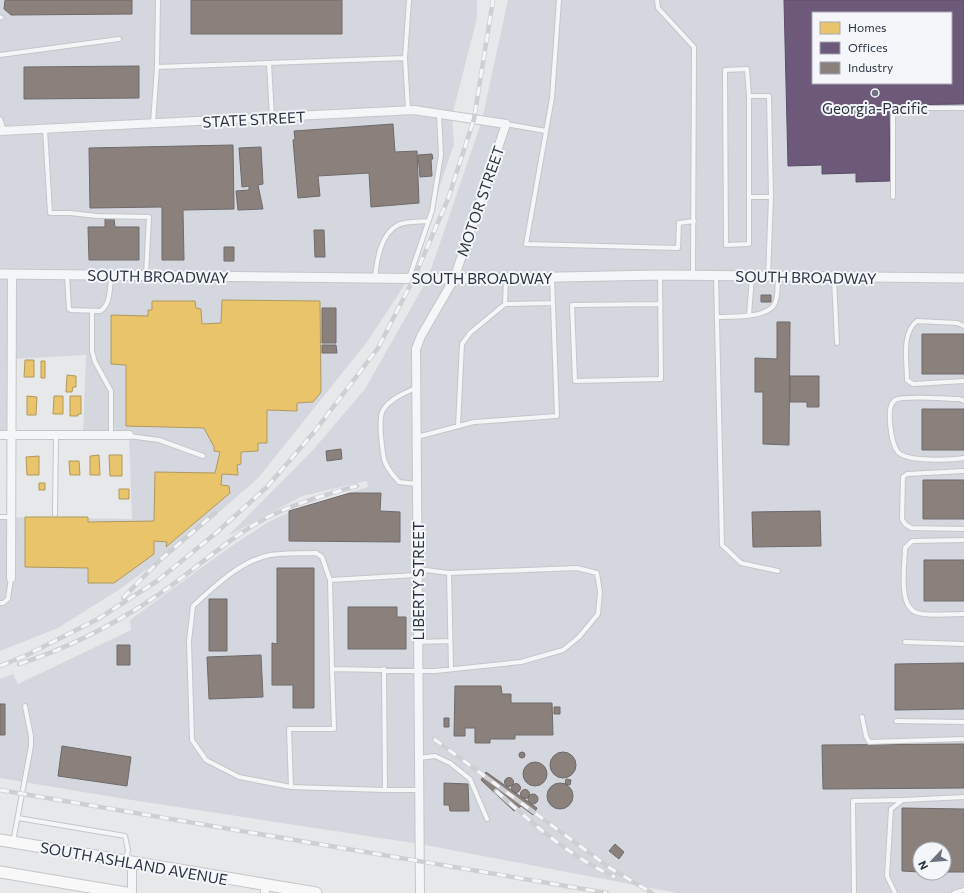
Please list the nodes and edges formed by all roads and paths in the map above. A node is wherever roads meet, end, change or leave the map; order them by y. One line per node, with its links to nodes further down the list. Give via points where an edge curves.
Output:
1 (158, 0): 9 (lane)
2 (408, 0): 7 (lane)
3 (558, 0): 20 (lane, via 552,98)
4 (657, 0): 24 (lane, via 658,8 694,47)
5 (119, 39): 6 (lane)
6 (0, 55)
7 (405, 58): 8 (lane); 12 (lane)
8 (270, 63): 9 (lane); 14 (lane)
9 (157, 67): 16 (lane)
10 (749, 96): 21 (lane); 21 (lane, via 747,69 724,70 726,245 749,244); 22 (lane, via 770,96)
11 (964, 108): 23 (lane, via 893,108)
12 (408, 111): 13 (street, STATE STREET); 14 (street, STATE STREET)
13 (439, 114): 17 (street, STATE STREET); 25 (lane, via 441,155)
14 (272, 118): 16 (street, STATE STREET)
15 (0, 119): 19 (lane)
16 (153, 124): 18 (street, STATE STREET)
17 (506, 124): 20 (lane); 43 (street, MOTOR STREET)
18 (45, 129): 19 (street, STATE STREET); 30 (lane, via 50,213 148,217)
19 (2, 131)
20 (546, 131): 24 (lane, via 526,244 678,248 679,222)
21 (749, 197): 22 (lane)
22 (771, 197): 36 (lane)
23 (893, 197)
24 (694, 221): 32 (lane)
25 (428, 222): 38 (lane, via 398,226 391,231 378,251); 39 (lane)
26 (0, 274): 27 (street, SOUTH BROADWAY)
27 (12, 274): 28 (street, SOUTH BROADWAY); 57 (street)
28 (68, 275): 29 (street, SOUTH BROADWAY); 47 (lane, via 69,309)
29 (111, 275): 30 (street, SOUTH BROADWAY); 47 (lane, via 108,302 104,309)
30 (146, 275): 38 (street, SOUTH BROADWAY)
31 (660, 276): 32 (street, SOUTH BROADWAY); 34 (street, SOUTH BROADWAY); 46 (lane)
32 (693, 276): 33 (street, SOUTH BROADWAY)
33 (716, 276): 35 (street, SOUTH BROADWAY); 49 (lane)
34 (552, 277): 40 (street, SOUTH BROADWAY); 44 (lane)
35 (752, 277): 36 (street, SOUTH BROADWAY); 48 (lane)
36 (768, 277): 37 (street, SOUTH BROADWAY)
37 (778, 277): 41 (street, SOUTH BROADWAY); 48 (lane, via 774,305 767,310)
38 (375, 278): 39 (street, SOUTH BROADWAY)
39 (408, 278): 43 (street, SOUTH BROADWAY)
40 (506, 278): 43 (street, SOUTH BROADWAY); 45 (lane)
41 (834, 278): 42 (street, SOUTH BROADWAY); 51 (lane)
42 (964, 278)
43 (454, 279): 53 (street, LIBERTY STREET, via 416,349)
44 (553, 303): 45 (lane); 55 (lane, via 557,416 474,422)
45 (506, 304): 55 (lane, via 470,333 462,344)
46 (660, 304): 46 (lane, via 661,379 575,381 572,305)
47 (92, 311): 59 (lane, via 92,351 95,362 111,391)
48 (749, 315): 49 (lane)
49 (717, 317): 72 (lane, via 722,545 741,563)
50 (964, 326): 52 (lane, via 958,323 917,320 907,334 907,380 913,384)
51 (837, 343)
52 (964, 381)
53 (417, 388): 61 (street, LIBERTY STREET); 65 (lane, via 392,400 383,410 381,419 384,460 390,472 399,482)
54 (964, 401): 63 (lane, via 909,398 896,400 890,410 891,433 898,453 906,458)
55 (458, 426): 61 (lane)
56 (0, 435): 57 (street)
57 (11, 435): 58 (street); 68 (street)
58 (56, 435): 59 (street); 66 (lane)
59 (111, 435): 60 (street)
60 (128, 436): 62 (lane, via 160,440)
61 (417, 438): 65 (street, LIBERTY STREET)
62 (203, 456)
63 (964, 458)
64 (964, 471): 69 (lane, via 907,474 903,477 902,505 902,519 911,528)
65 (417, 484): 71 (street, LIBERTY STREET)
66 (55, 514)
67 (0, 517): 68 (lane)
68 (11, 517): 74 (street)
69 (964, 529)
70 (964, 540): 77 (lane, via 912,540 905,548 904,599 916,613)
71 (418, 572): 73 (lane); 75 (lane); 79 (street, LIBERTY STREET)
72 (778, 572)
73 (449, 573): 78 (lane); 84 (lane, via 577,568 597,573 600,592 598,614 563,650 521,662)
74 (11, 578): 76 (lane, via 8,599)
75 (330, 580): 82 (lane); 92 (lane, via 322,557 316,553 268,556 239,569 217,584 193,606 189,641 192,740 206,760 240,777)
76 (0, 603)
77 (964, 614)
78 (450, 641): 79 (lane); 84 (lane)
79 (418, 642): 85 (street, LIBERTY STREET)
80 (905, 642): 81 (lane)
81 (964, 644)
82 (332, 669): 83 (lane); 92 (lane, via 334,729 289,729)
83 (384, 669): 85 (lane); 93 (lane)
84 (451, 669): 85 (lane)
85 (418, 670): 91 (street, LIBERTY STREET)
86 (26, 706): 97 (lane, via 32,736)
87 (862, 717): 90 (lane, via 870,742)
88 (896, 721): 89 (lane)
89 (964, 722)
90 (964, 740)
91 (419, 758): 94 (street, LIBERTY STREET); 98 (lane, via 435,756 450,763 470,779)
92 (291, 787): 93 (lane)
93 (385, 790): 94 (lane)
94 (419, 790): 108 (street, LIBERTY STREET)
95 (964, 798): 96 (lane)
96 (903, 800): 109 (lane, via 853,801); 110 (lane, via 891,809 887,876)
97 (18, 818): 100 (lane); 101 (lane, via 125,836)
98 (488, 819)
99 (0, 840): 100 (main road, SOUTH ASHLAND AVENUE)
100 (13, 843): 101 (main road, SOUTH ASHLAND AVENUE)
101 (129, 862): 103 (main road, SOUTH ASHLAND AVENUE); 106 (street)
102 (0, 872): 105 (main road, SOUTH ASHLAND AVENUE)
103 (265, 889): 107 (main road, SOUTH ASHLAND AVENUE)
104 (964, 890): 111 (lane)
105 (126, 893)
106 (132, 893)
107 (316, 893)
108 (420, 893)
109 (854, 893)
110 (895, 893)
111 (954, 893)

